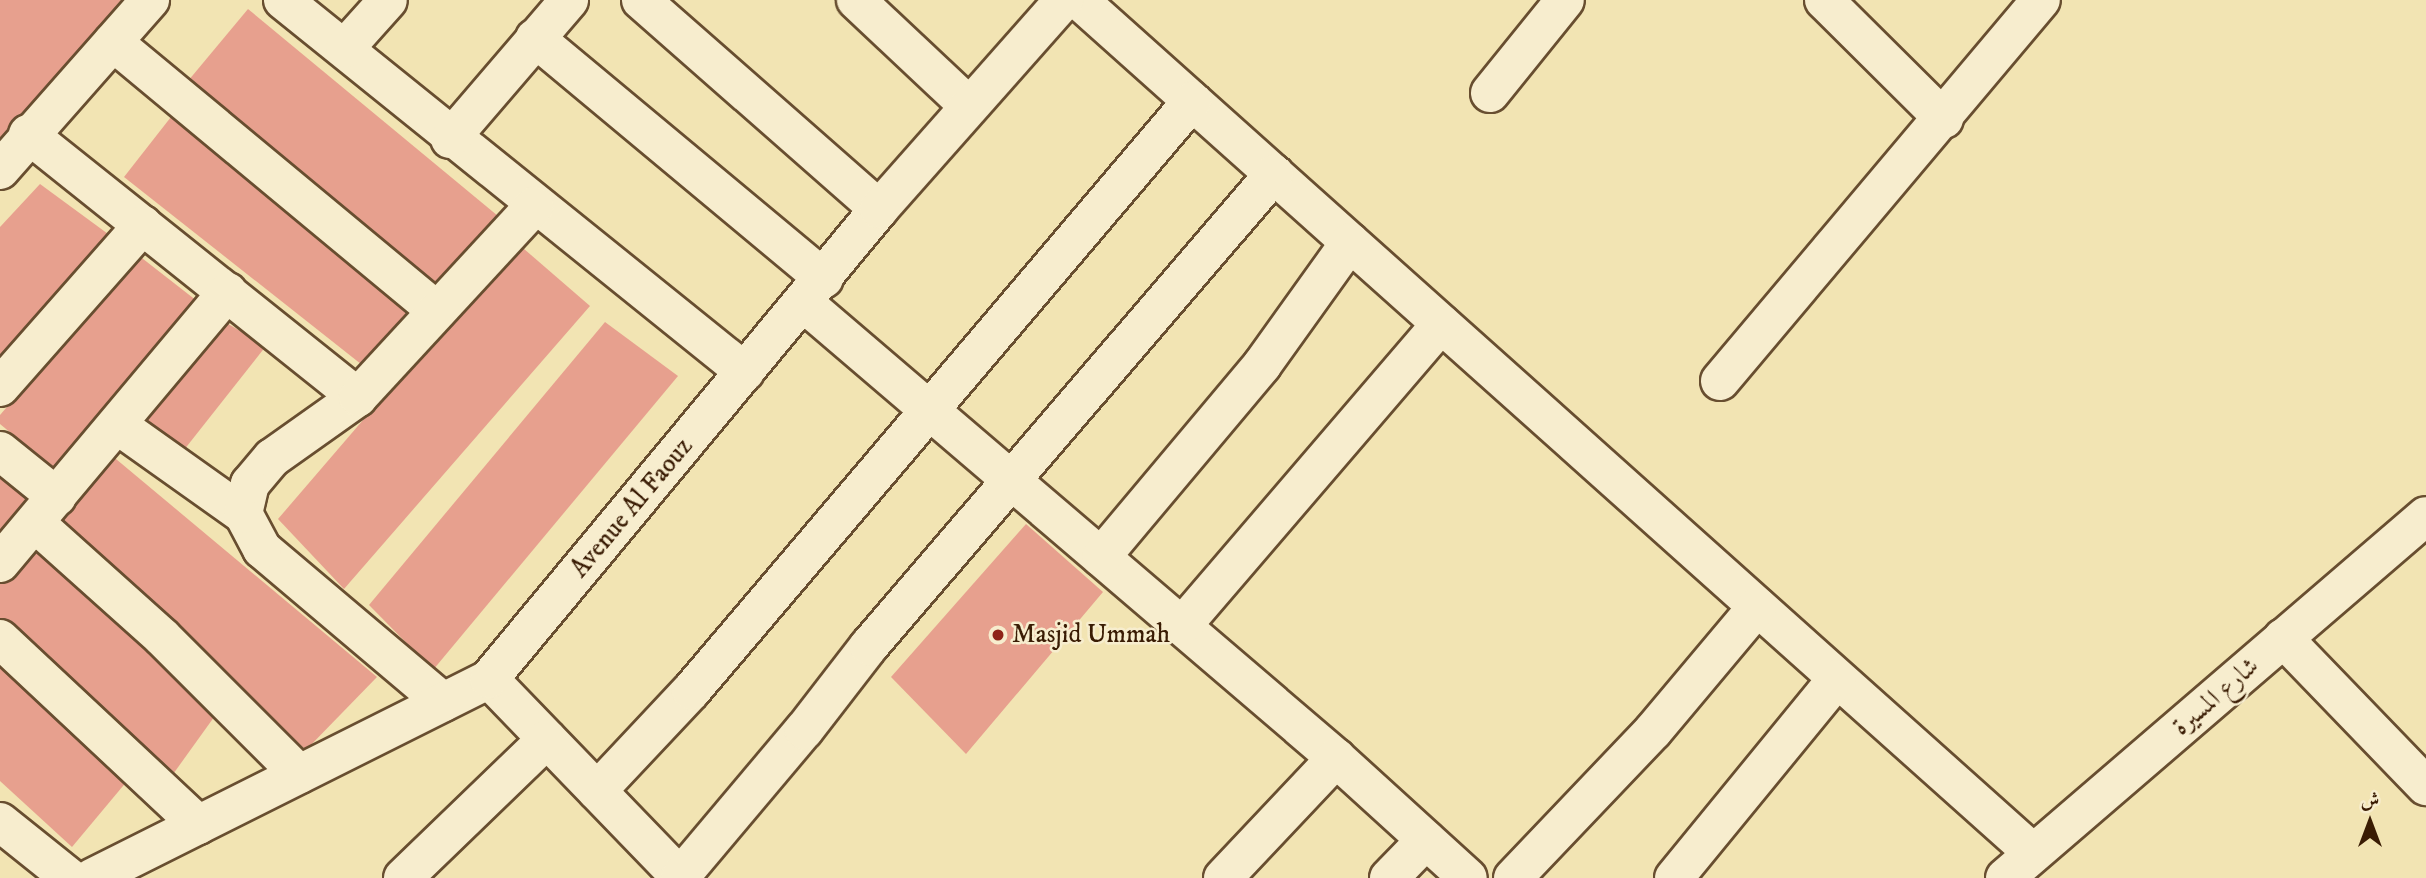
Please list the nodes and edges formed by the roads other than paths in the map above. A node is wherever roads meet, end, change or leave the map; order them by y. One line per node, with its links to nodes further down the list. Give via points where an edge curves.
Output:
1 (150, 0): 13 (street)
2 (283, 0): 14 (street)
3 (388, 0): 14 (street)
4 (569, 0): 12 (street)
5 (640, 0): 24 (street)
6 (856, 0): 17 (street)
7 (1064, 0): 17 (street, Avenue Al Faouz)
8 (1079, 0): 16 (street)
9 (1565, 0): 15 (street)
10 (1824, 0): 18 (street)
11 (2036, 2): 18 (street)
12 (535, 38): 20 (street); 27 (street)
13 (113, 41): 19 (street); 29 (street)
14 (345, 48): 20 (street)
15 (1490, 93)
16 (1192, 101): 22 (street); 35 (street)
17 (969, 106): 24 (street, Avenue Al Faouz)
18 (1944, 120): 32 (street)
19 (29, 134): 21 (street); 25 (street)
20 (450, 139): 23 (street)
21 (0, 170)
22 (1274, 174): 26 (street); 38 (street)
23 (534, 206): 29 (street); 31 (street)
24 (879, 209): 27 (street, Avenue Al Faouz)
25 (143, 225): 28 (street); 33 (street)
26 (1350, 242): 30 (street); 42 (street, via 1262,365)
27 (814, 291): 31 (street, Avenue Al Faouz); 35 (street)
28 (227, 292): 34 (street); 36 (street)
29 (437, 311): 34 (street)
30 (1441, 324): 44 (street); 45 (street)
31 (745, 372): 48 (street, Avenue Al Faouz)
32 (1720, 380)
33 (0, 387)
34 (358, 397): 40 (street, via 272,458 250,484)
35 (929, 408): 38 (street); 55 (street, via 691,691)
36 (119, 426): 39 (street); 40 (street)
37 (0, 451): 39 (street)
38 (1012, 480): 42 (street); 60 (street)
39 (46, 510): 43 (street); 53 (street, via 162,638)
40 (243, 514): 50 (street, via 262,549)
41 (2426, 516): 46 (street, شارع المسيرة)
42 (1101, 557): 45 (street)
43 (0, 563)
44 (1758, 607): 49 (street); 67 (street, via 1653,731)
45 (1182, 626): 52 (street)
46 (2283, 638): 54 (street); 59 (street, شارع المسيرة)
47 (0, 639): 57 (street)
48 (489, 679): 50 (street, Avenue Al Faouz); 51 (street)
49 (1837, 679): 59 (street); 68 (street)
50 (443, 702): 53 (street, Avenue Al Faouz)
51 (547, 739): 55 (street); 63 (street)
52 (1336, 758): 58 (street); 64 (street)
53 (299, 774): 57 (street, Avenue Al Faouz)
54 (2426, 786)
55 (597, 791): 60 (street)
56 (0, 822): 61 (street)
57 (199, 825): 62 (street, Avenue Al Faouz)
58 (1426, 840): 65 (street); 66 (street)
59 (2019, 866)
60 (680, 877)
61 (70, 878)
62 (92, 878)
63 (403, 878)
64 (1223, 878)
65 (1389, 878)
66 (1468, 878)
67 (1513, 878)
68 (1674, 878)

